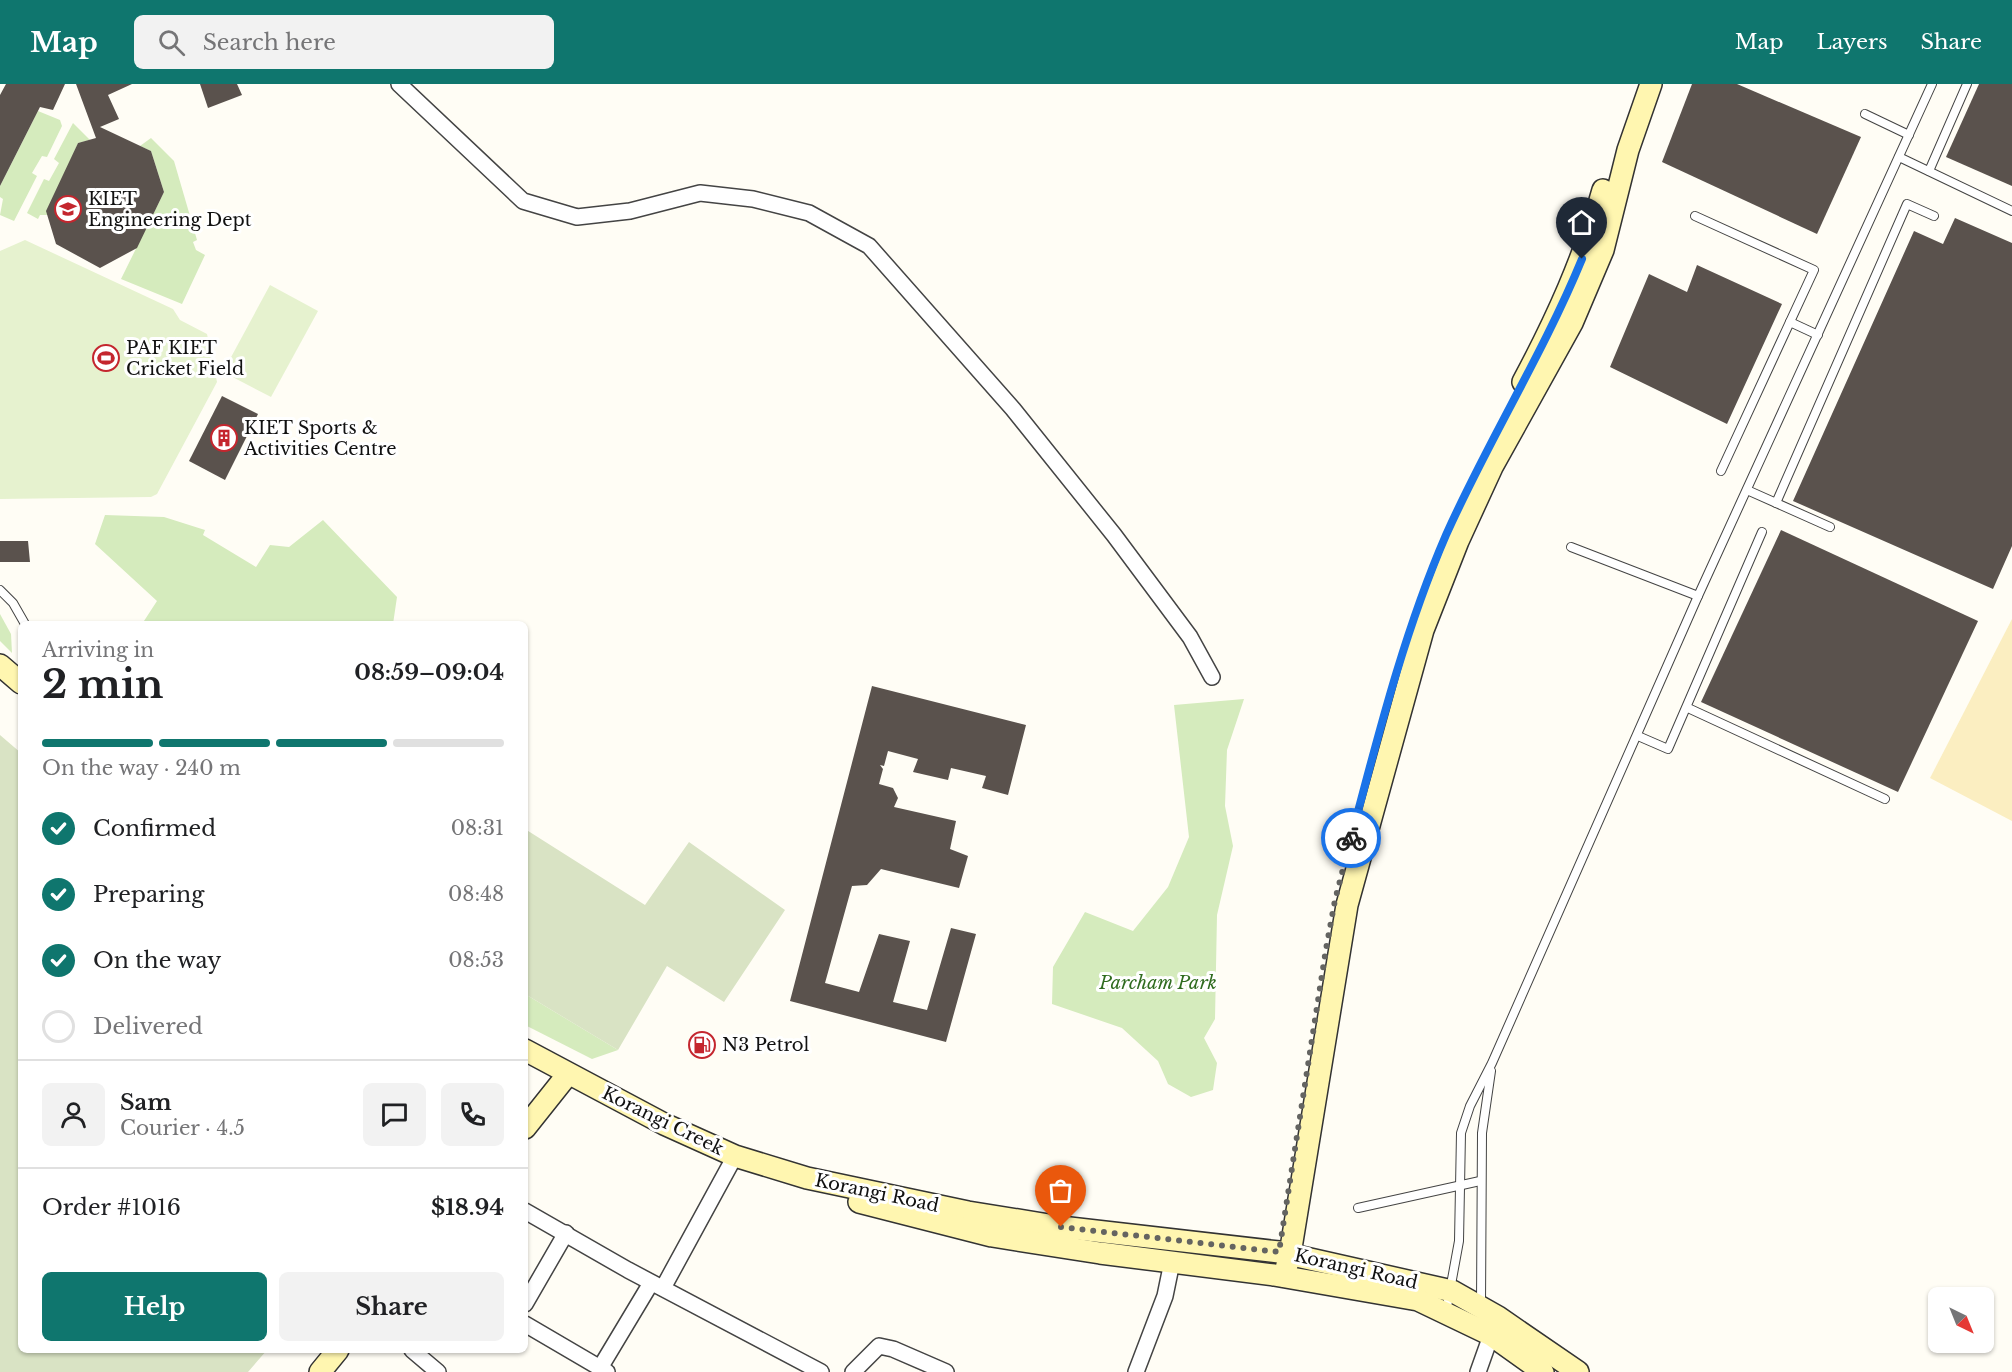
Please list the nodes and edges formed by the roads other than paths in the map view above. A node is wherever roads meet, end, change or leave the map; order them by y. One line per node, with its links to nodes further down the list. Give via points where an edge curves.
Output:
1 (399, 84): 25 (street, via 523,201 577,217 630,211 700,193 753,199 809,213 869,246 1035,436 1190,637)
2 (1637, 84): 41 (street, via 1590,239 1558,316 1481,459 1411,625 1335,900)
3 (1651, 84): 41 (street, via 1628,150 1599,260 1572,323 1492,467 1423,630 1347,905)
4 (1932, 84): 7 (lane)
5 (1967, 84): 9 (lane)
6 (1865, 114): 7 (lane)
7 (1909, 135): 8 (lane)
8 (1899, 157): 9 (lane); 14 (lane)
9 (1929, 171): 10 (lane)
10 (2012, 211)
11 (1695, 216): 13 (lane, via 1814,270)
12 (1934, 216): 17 (lane, via 1906,204)
13 (1790, 322): 14 (lane); 15 (lane)
14 (1818, 335): 16 (lane)
15 (1721, 471)
16 (1747, 490): 17 (lane); 22 (lane)
17 (1776, 502): 18 (lane)
18 (1830, 527)
19 (1762, 532): 27 (lane)
20 (1572, 547): 22 (lane)
21 (0, 590): 23 (lane)
22 (1698, 596): 28 (lane)
23 (23, 621)
24 (0, 665): 26 (street)
25 (1212, 677)
26 (18, 680)
27 (1688, 708): 28 (lane, via 1668,749); 29 (lane)
28 (1638, 736): 31 (lane)
29 (1885, 800)
30 (528, 1052): 32 (street, Korangi Creek)
31 (1492, 1063): 36 (lane); 37 (lane, via 1461,1133)
32 (568, 1074): 33 (street); 34 (street, Korangi Creek)
33 (528, 1124)
34 (735, 1156): 35 (street, Korangi Creek); 44 (street)
35 (807, 1178): 41 (street, Korangi Road, via 1061,1227); 42 (street, Korangi Road, via 856,1201 992,1236)
36 (1480, 1181): 37 (lane); 48 (lane)
37 (1460, 1184): 38 (lane); 45 (lane, via 1459,1241)
38 (1358, 1208)
39 (528, 1213): 40 (street)
40 (566, 1233): 44 (street); 46 (street)
41 (1285, 1253): 43 (street); 45 (street, Korangi Road)
42 (1172, 1262): 43 (street, Korangi Road); 58 (street, via 1165,1296)
43 (1279, 1276): 47 (street, Korangi Road, via 1418,1300)
44 (657, 1286): 52 (street); 55 (street)
45 (1452, 1292): 47 (lane); 48 (street, Korangi Road)
46 (528, 1299)
47 (1446, 1313): 48 (street, Korangi Road)
48 (1487, 1322): 59 (street); 60 (street, Korangi Road); 61 (street, Korangi Road)
49 (528, 1326): 52 (street)
50 (336, 1353): 53 (street)
51 (416, 1353): 54 (street)
52 (604, 1370)
53 (320, 1372)
54 (438, 1372)
55 (821, 1372)
56 (853, 1372): 57 (street, via 879,1346)
57 (946, 1372)
58 (1136, 1372)
59 (1478, 1372)
60 (1543, 1372)
61 (1578, 1372)

